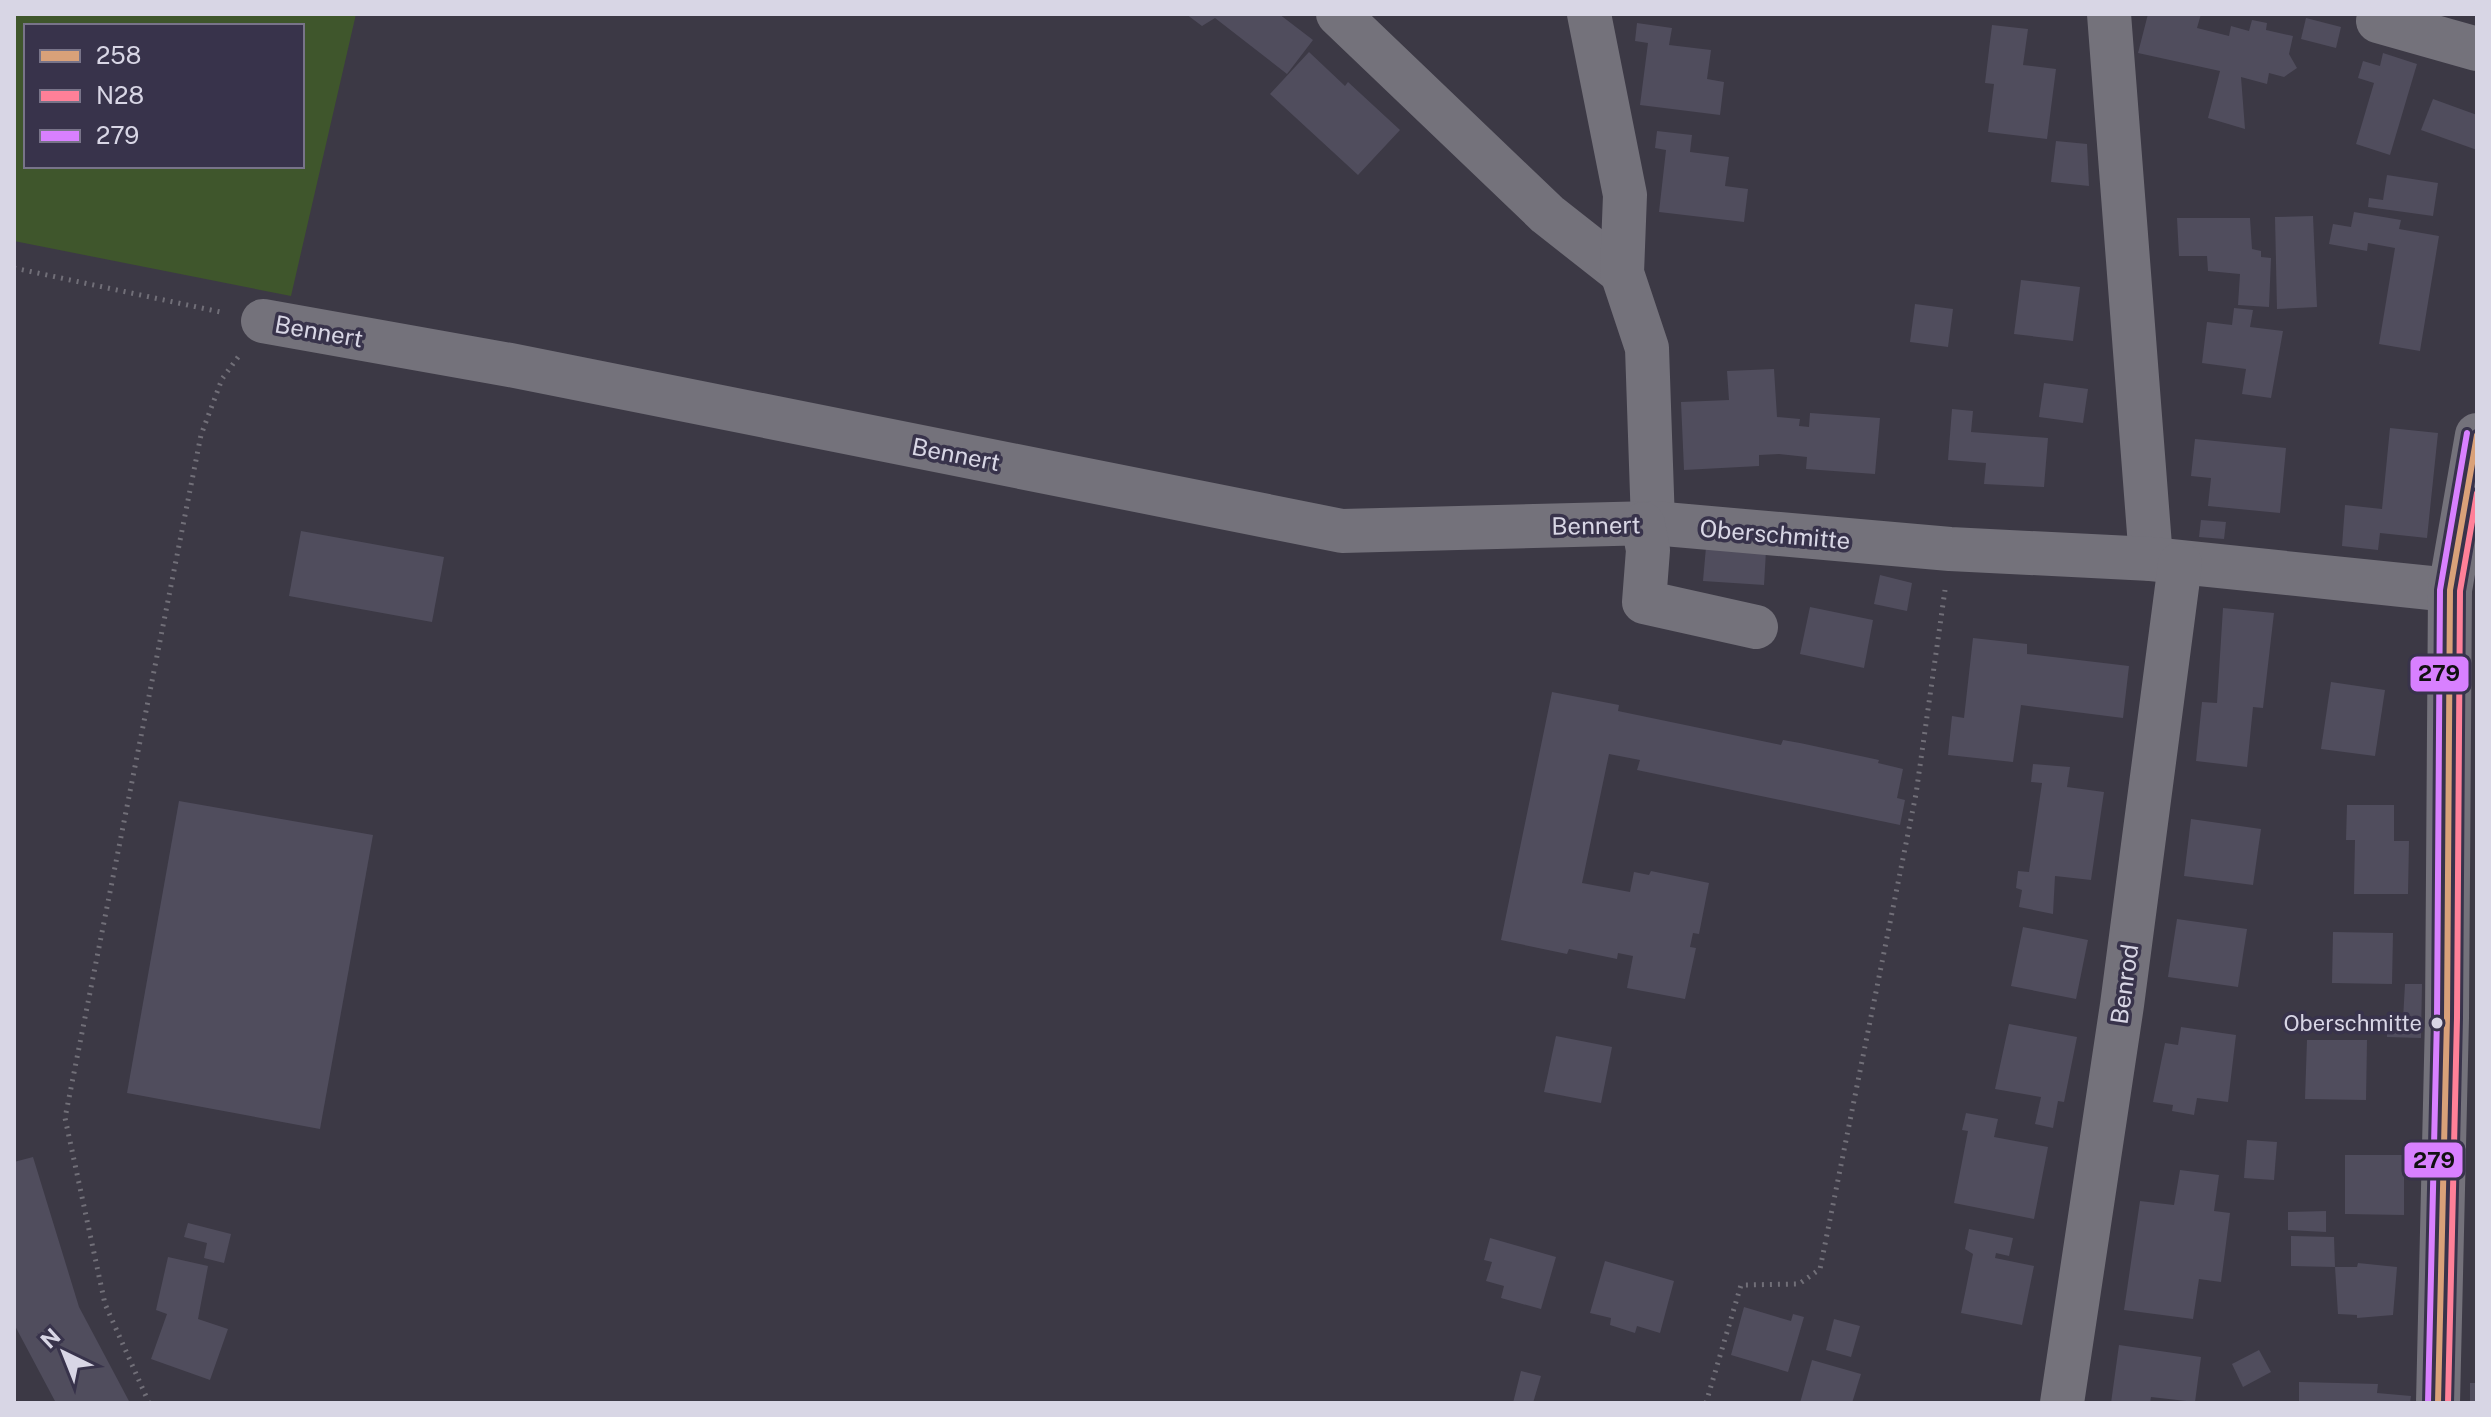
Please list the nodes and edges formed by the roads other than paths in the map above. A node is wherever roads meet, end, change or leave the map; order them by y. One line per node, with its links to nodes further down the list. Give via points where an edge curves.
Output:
1 (1338, 14): 6 (street, via 1547,214)
2 (1589, 14): 6 (street, via 1625,195)
3 (2109, 14): 10 (street)
4 (2369, 16): 5 (street)
5 (2477, 49)
6 (1622, 273): 9 (street, via 1647,348)
7 (263, 321): 9 (street, Bennert, via 1342,531)
8 (2477, 435): 11 (street)
9 (1648, 524): 10 (street, Oberschmitte); 12 (street, via 1644,602)
10 (2166, 562): 11 (street, Oberschmitte); 14 (street, Benrod, via 2122,1005)
11 (2450, 590): 13 (street)
12 (1756, 627)
13 (2464, 696): 15 (street)
14 (2062, 1403)
15 (2438, 1403)

